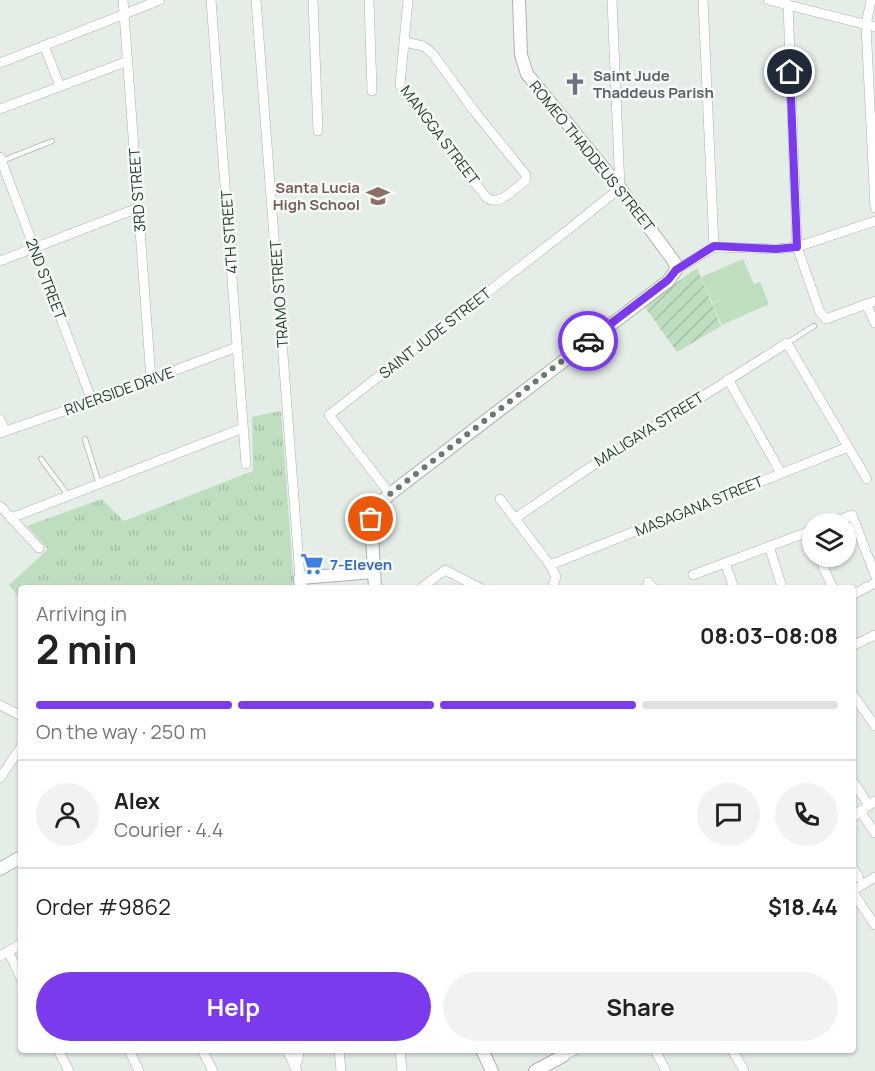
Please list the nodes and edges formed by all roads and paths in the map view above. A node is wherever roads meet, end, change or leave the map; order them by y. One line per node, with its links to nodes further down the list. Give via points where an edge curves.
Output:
1 (123, 0): 14 (street, 3RD STREET)
2 (160, 0): 14 (street)
3 (211, 0): 39 (street, 4TH STREET)
4 (256, 0): 69 (street, TRAMO STREET)
5 (313, 0): 23 (street)
6 (369, 0): 21 (street)
7 (408, 0): 16 (street, MANGGA STREET)
8 (519, 0): 26 (street, ROMEO THADDEUS STREET, via 521,55 527,74)
9 (612, 0): 26 (street)
10 (703, 0): 30 (street)
11 (768, 0): 13 (street)
12 (871, 0): 15 (street)
13 (788, 4): 15 (street); 31 (street)
14 (124, 14): 17 (street); 18 (street, 3RD STREET)
15 (871, 26): 28 (street)
16 (405, 42): 16 (street, MANGGA STREET, via 400,85 489,201 498,201 527,178 432,53 423,46)
17 (44, 45): 19 (street); 20 (street)
18 (128, 61): 20 (street); 27 (street, 3RD STREET)
19 (0, 63)
20 (60, 87): 22 (street)
21 (372, 91)
22 (0, 109)
23 (318, 131)
24 (52, 141): 25 (lane)
25 (1, 159): 32 (street, 2ND STREET)
26 (620, 188): 34 (street, ROMEO THADDEUS STREET, via 675,263); 53 (street, SAINT JUDE STREET, via 329,416)
27 (138, 208): 32 (street); 41 (street, 3RD STREET)
28 (875, 208)
29 (875, 220): 31 (street)
30 (714, 246): 31 (street); 34 (street)
31 (797, 247): 35 (street, via 826,319)
32 (34, 248): 33 (street); 42 (street, 2ND STREET)
33 (0, 261)
34 (676, 270): 53 (street)
35 (870, 302): 36 (street)
36 (875, 323)
37 (814, 326): 38 (lane)
38 (787, 343): 40 (street, MALIGAYA STREET); 47 (street)
39 (237, 347): 41 (street, RIVERSIDE DRIVE); 44 (street, 4TH STREET)
40 (728, 379): 50 (street); 58 (street, MALIGAYA STREET)
41 (151, 380): 42 (street, RIVERSIDE DRIVE)
42 (92, 401): 45 (street, RIVERSIDE DRIVE)
43 (0, 419): 45 (street)
44 (243, 428): 49 (street, 4TH STREET); 52 (street)
45 (2, 432)
46 (85, 439): 52 (lane)
47 (848, 447): 50 (street, MASAGANA STREET); 51 (street)
48 (41, 459): 54 (lane)
49 (246, 464)
50 (781, 473): 64 (street, MASAGANA STREET)
51 (867, 479)
52 (99, 484): 54 (street)
53 (390, 494): 66 (street, via 377,506 371,519)
54 (68, 495): 57 (street)
55 (500, 500): 58 (street)
56 (0, 506): 57 (street)
57 (11, 518): 62 (street)
58 (514, 519): 64 (street)
59 (856, 525): 68 (street)
60 (802, 534): 61 (street)
61 (770, 546): 63 (street); 76 (street)
62 (39, 548)
63 (725, 563): 67 (street); 75 (street)
64 (550, 565): 74 (street, via 556,577)
65 (824, 567): 77 (street)
66 (374, 572): 69 (street); 71 (street)
67 (693, 575)
68 (875, 575)
69 (301, 583)
70 (875, 583): 78 (street)
71 (375, 585)
72 (426, 585): 73 (street, via 446,570)
73 (474, 585)
74 (553, 585)
75 (733, 585)
76 (781, 585)
77 (832, 585)
78 (856, 593)
79 (874, 638): 80 (street)
80 (856, 644)
81 (856, 699): 84 (street)
82 (0, 705): 83 (street)
83 (18, 714)
84 (875, 726)
85 (18, 751): 86 (street)
86 (0, 778)
87 (856, 785): 88 (street)
88 (872, 803): 89 (street)
89 (857, 814): 90 (street)
90 (875, 833)
91 (18, 859): 92 (street)
92 (0, 869)
93 (875, 877): 94 (street)
94 (856, 891)
95 (856, 895): 96 (street)
96 (875, 926)
97 (18, 946): 98 (street)
98 (4, 954): 99 (street)
99 (18, 974)
100 (60, 1053): 113 (street)
101 (130, 1053): 114 (street)
102 (204, 1053): 115 (street)
103 (288, 1053): 111 (street)
104 (299, 1053): 111 (street)
105 (339, 1053): 116 (street)
106 (400, 1053): 117 (street)
107 (483, 1053): 118 (street)
108 (564, 1053): 119 (street)
109 (657, 1053): 120 (street)
110 (734, 1053): 112 (street)
111 (296, 1068)
112 (744, 1070)
113 (69, 1071)
114 (139, 1071)
115 (213, 1071)
116 (341, 1071)
117 (402, 1071)
118 (492, 1071)
119 (535, 1071)
120 (666, 1071)

